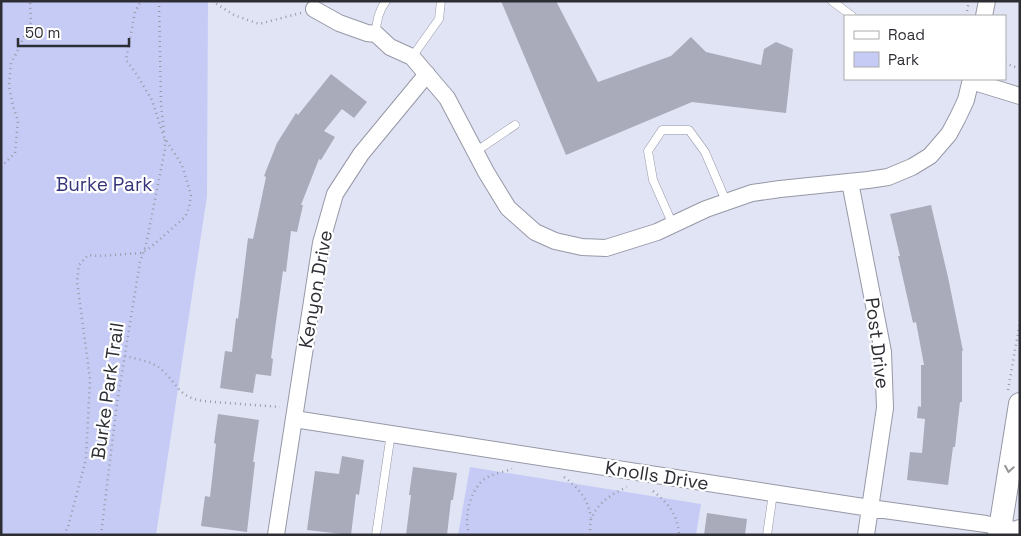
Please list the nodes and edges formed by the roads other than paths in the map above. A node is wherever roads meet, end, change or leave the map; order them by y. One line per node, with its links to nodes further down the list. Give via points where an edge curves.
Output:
1 (386, 1): 8 (lane, via 376,25)
2 (441, 1): 9 (lane, via 439,19)
3 (832, 1): 6 (lane)
4 (987, 1): 7 (street)
5 (312, 7): 8 (street, via 338,23)
6 (851, 15)
7 (984, 15)
8 (376, 34): 9 (street, via 390,47)
9 (412, 57): 10 (street)
10 (427, 74): 15 (street, via 447,98); 20 (street, Kenyon Drive, via 361,154 335,194 321,243)
11 (969, 80): 16 (street, via 966,100 958,118 930,156 888,177)
12 (972, 80): 13 (street)
13 (1020, 96)
14 (515, 125): 15 (lane)
15 (475, 152): 18 (street, via 508,208 535,232 555,240 582,247 606,248)
16 (850, 182): 17 (street, via 752,193); 23 (street, Post Drive, via 883,352 886,408)
17 (726, 201): 18 (street); 18 (lane, via 705,152 690,130 662,130 648,151 653,180)
18 (673, 225)
19 (1020, 404): 24 (main road, one-way to 24)
20 (295, 414): 21 (street, Knolls Drive); 25 (street, Kenyon Drive)
21 (390, 434): 22 (street, Knolls Drive); 26 (lane)
22 (773, 492): 23 (street, Knolls Drive); 27 (lane)
23 (870, 508): 24 (street, Knolls Drive); 28 (street, Post Drive)
24 (1011, 532)
25 (276, 535)
26 (376, 535)
27 (767, 535)
28 (866, 535)

